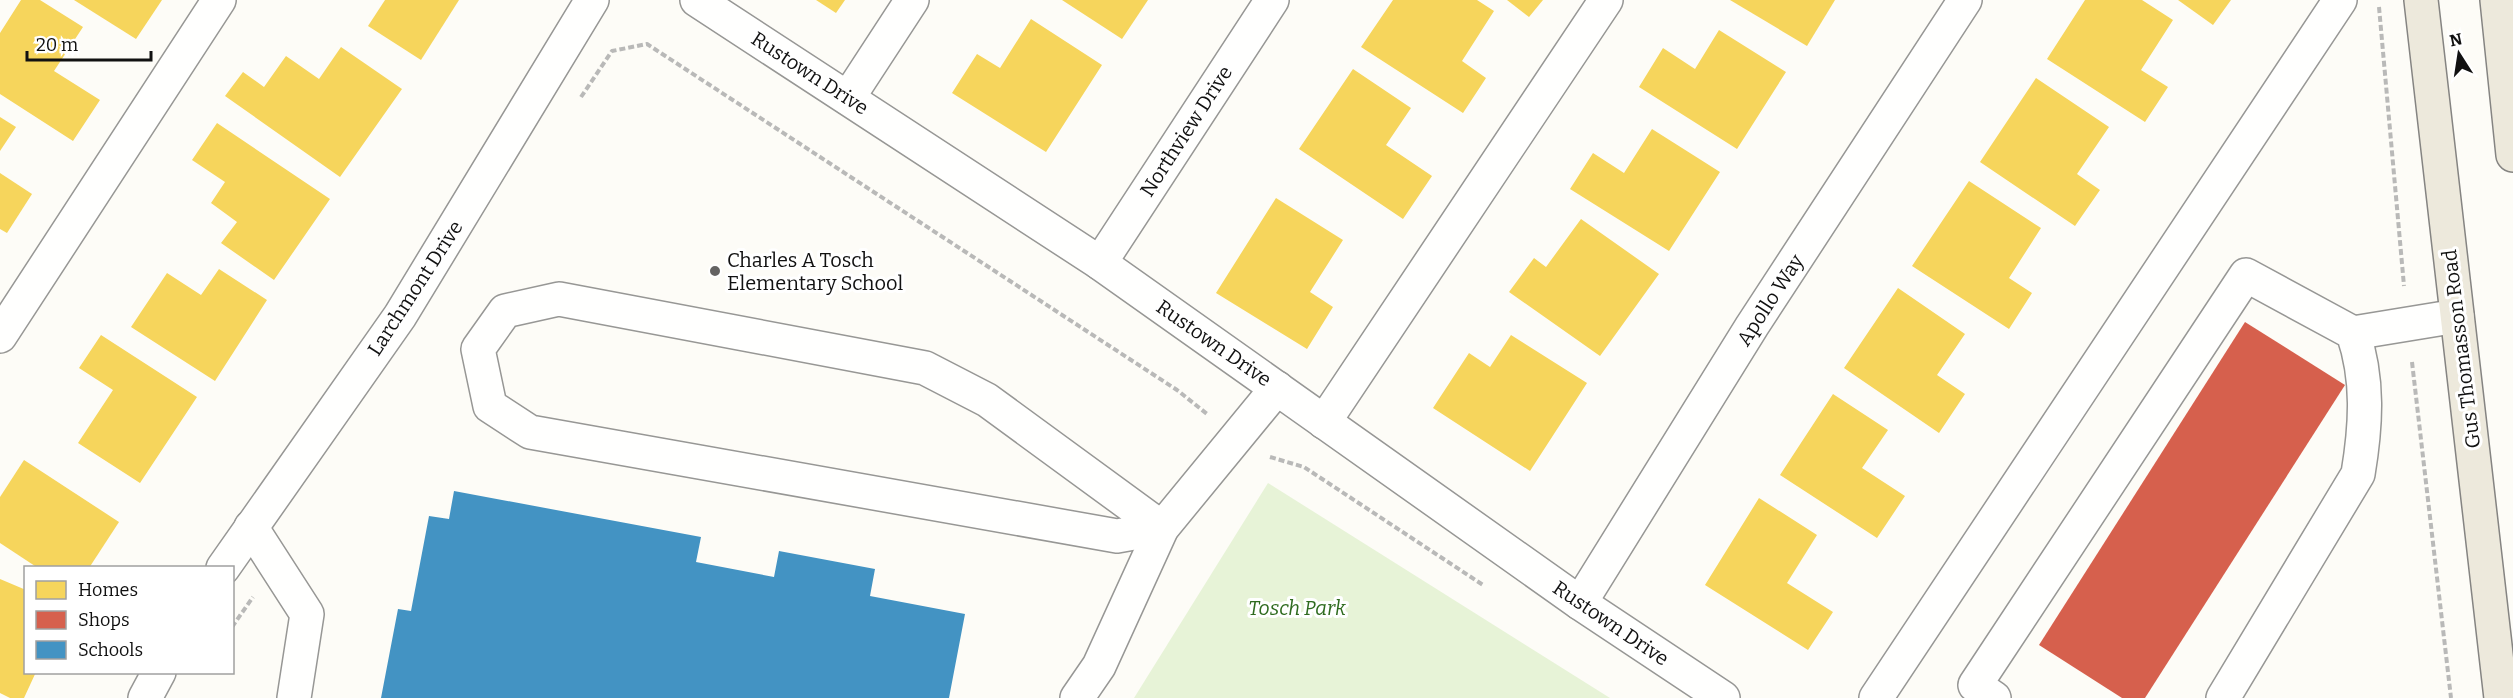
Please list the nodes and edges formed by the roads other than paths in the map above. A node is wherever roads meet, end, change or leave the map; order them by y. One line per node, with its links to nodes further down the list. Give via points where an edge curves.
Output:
1 (219, 0): 16 (street)
2 (592, 0): 19 (street, Larchmont Drive, via 400,316)
3 (697, 0): 11 (street, Rustown Drive)
4 (912, 0): 11 (street)
5 (1272, 0): 13 (street, Northview Drive)
6 (1606, 0): 18 (street)
7 (1965, 0): 22 (street, Apollo Way, via 1752,326)
8 (2340, 0): 28 (street)
9 (2421, 0): 14 (main road, Gus Thomasson Road)
10 (2497, 0): 12 (main road)
11 (848, 98): 13 (street, Rustown Drive)
12 (2513, 155)
13 (1100, 262): 17 (street, Rustown Drive)
14 (2457, 316): 15 (street); 31 (main road, Gus Thomasson Road)
15 (2353, 333): 29 (street, via 2246,275 1975,685); 30 (street, via 2361,357 2365,399 2365,433 2358,474)
16 (0, 336)
17 (1277, 388): 18 (street, Rustown Drive); 20 (street)
18 (1324, 422): 22 (street, Rustown Drive)
19 (251, 527): 21 (street, Larchmont Drive); 25 (street, via 308,614)
20 (1162, 528): 20 (street, via 987,400 925,368 559,299 505,311 478,349 490,406 530,432 1117,537); 26 (street, via 1099,666)
21 (224, 566)
22 (1580, 603): 27 (street, Rustown Drive)
23 (158, 674): 24 (street)
24 (145, 698)
25 (294, 698)
26 (1077, 698)
27 (1723, 698)
28 (1876, 698)
29 (1994, 698)
30 (2223, 698)
31 (2501, 698)

